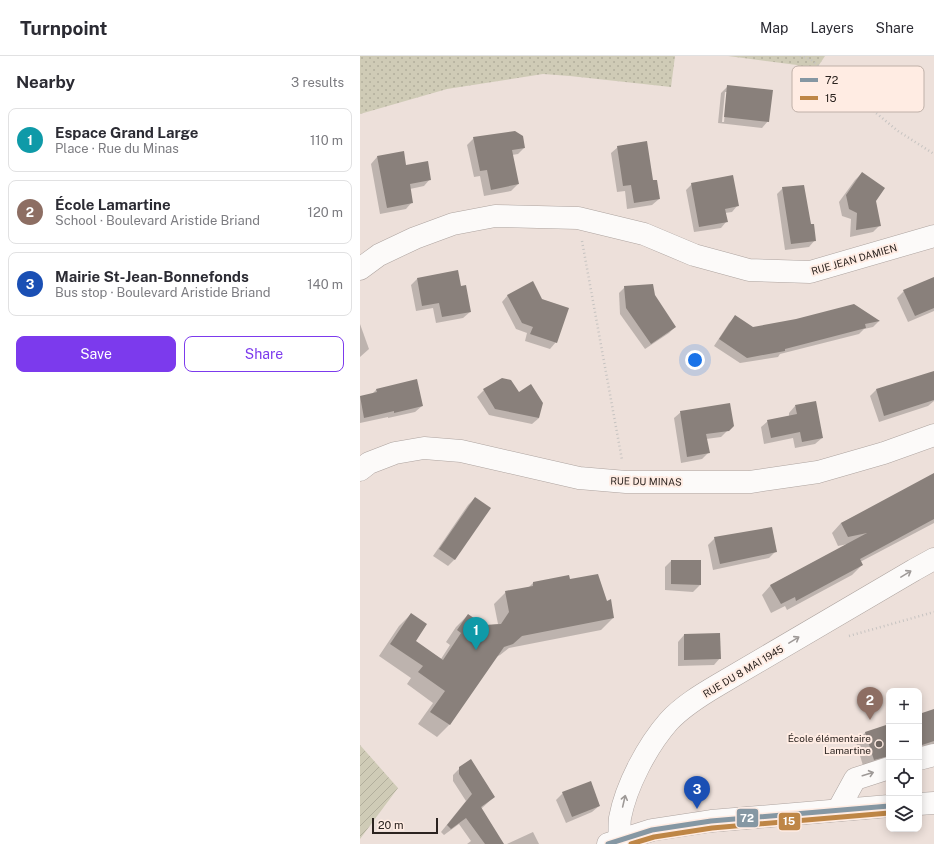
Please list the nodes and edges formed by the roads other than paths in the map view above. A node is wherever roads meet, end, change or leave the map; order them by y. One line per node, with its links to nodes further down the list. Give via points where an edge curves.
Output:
1 (934, 236): 2 (street, RUE JEAN DAMIEN, via 810,272 749,270 694,255 644,234 578,218 494,216 453,224 415,238)
2 (360, 268)
3 (934, 435): 4 (street, RUE DU MINAS, via 818,472 750,482 626,482 579,478 461,451 424,448 395,453 369,463)
4 (360, 470)
5 (934, 559): 14 (street, RUE DU 8 MAI 1945, one-way to 5, via 626,794 637,770 669,721 692,701 718,684)
6 (934, 755): 7 (street)
7 (922, 758)
8 (886, 769): 12 (street, one-way to 8, via 855,779)
9 (934, 803): 10 (street)
10 (922, 804)
11 (886, 806): 12 (street)
12 (838, 810): 13 (street, via 711,821)
13 (655, 837): 14 (street)
14 (614, 842)

